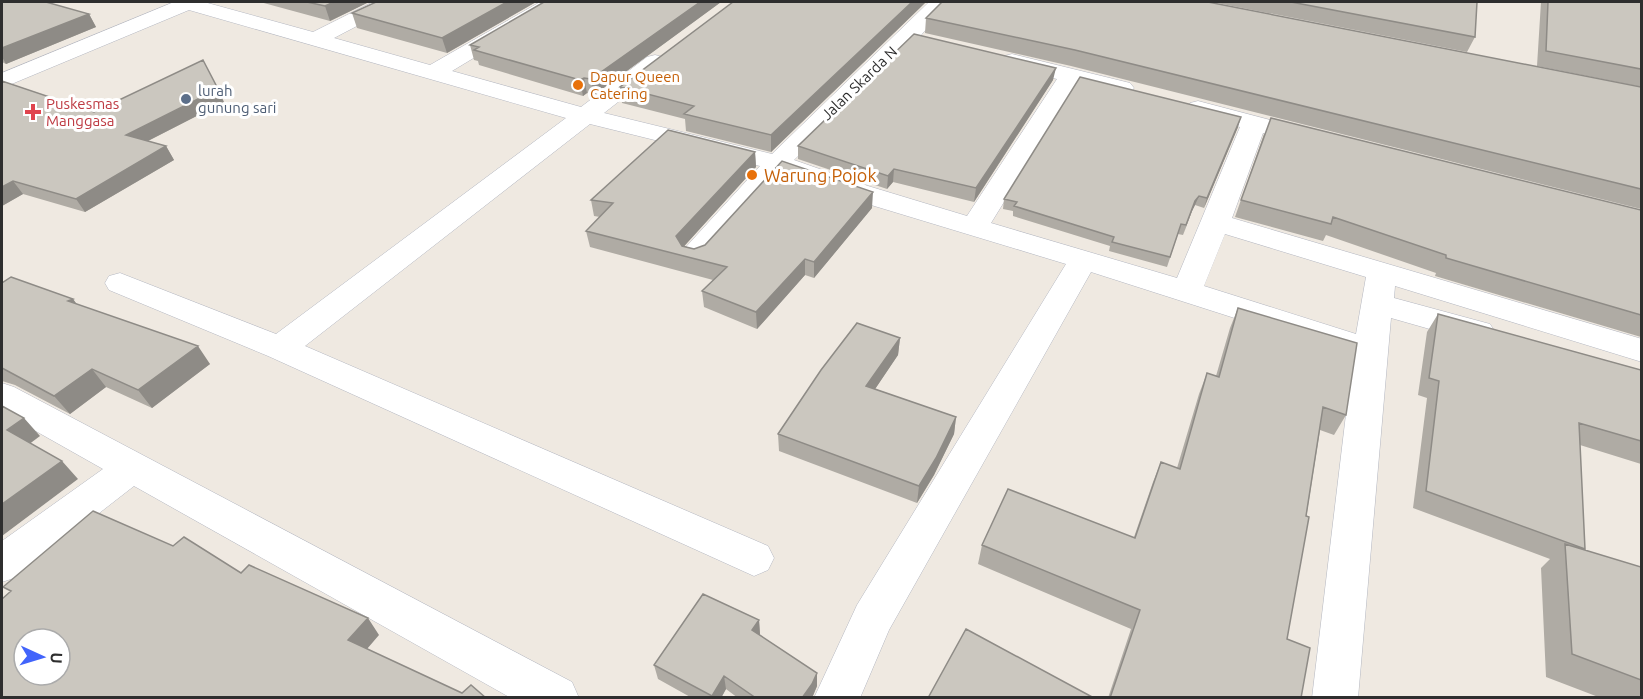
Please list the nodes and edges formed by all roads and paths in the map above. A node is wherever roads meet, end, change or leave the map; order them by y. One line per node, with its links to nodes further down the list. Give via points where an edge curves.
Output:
1 (189, 2): 5 (street); 10 (street)
2 (388, 2): 5 (street)
3 (554, 2): 8 (street)
4 (940, 2): 16 (street, Jalan Skarda N, via 918,39)
5 (317, 38): 8 (street)
6 (671, 50): 13 (street)
7 (995, 57): 9 (street)
8 (434, 72): 13 (street)
9 (1071, 75): 11 (street); 18 (street)
10 (2, 81)
11 (1144, 94)
12 (1177, 102): 14 (street)
13 (584, 115): 16 (street); 25 (street)
14 (1254, 123): 15 (street); 17 (street)
15 (1334, 143)
16 (777, 164): 18 (street); 19 (street, Jalan Skarda N)
17 (1216, 222): 22 (street); 23 (street)
18 (975, 225): 20 (street)
19 (696, 254)
20 (1083, 260): 23 (street); 34 (street, via 872,619)
21 (120, 283): 25 (street)
22 (1379, 288): 24 (street); 26 (street)
23 (1187, 291): 26 (street)
24 (1537, 334): 27 (street); 28 (street)
25 (280, 348): 31 (street)
26 (1370, 350): 35 (street)
27 (1641, 351)
28 (1641, 378)
29 (2, 396): 30 (street)
30 (134, 466): 32 (street); 33 (street)
31 (754, 558)
32 (2, 564)
33 (556, 698)
34 (837, 698)
35 (1335, 698)

